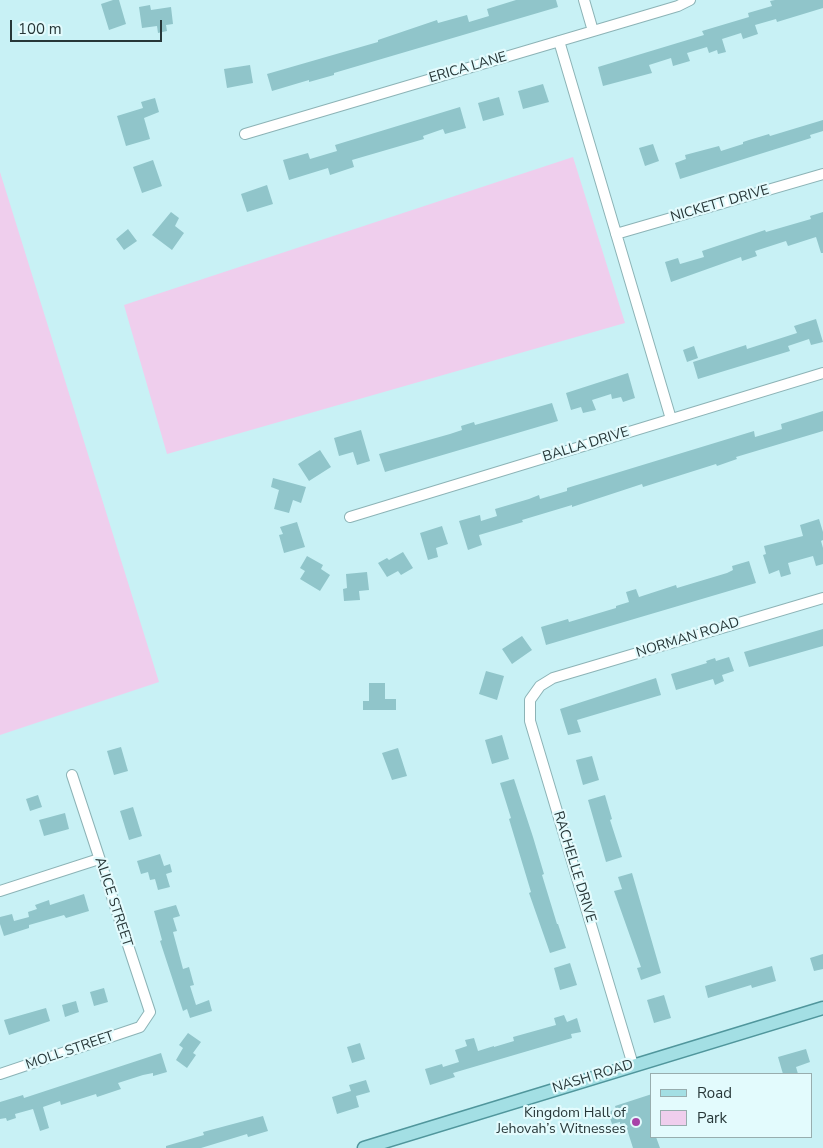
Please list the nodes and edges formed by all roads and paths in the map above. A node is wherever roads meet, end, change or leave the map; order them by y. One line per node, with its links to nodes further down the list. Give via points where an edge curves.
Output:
1 (584, 0): 3 (street)
2 (690, 0): 3 (street, ERICA LANE)
3 (593, 31): 4 (street, ERICA LANE)
4 (559, 41): 5 (street, ERICA LANE); 7 (street)
5 (245, 134)
6 (823, 174): 7 (street, NICKETT DRIVE)
7 (616, 234): 9 (street)
8 (823, 374): 9 (street, BALLA DRIVE)
9 (671, 420): 10 (street, BALLA DRIVE)
10 (350, 517)
11 (823, 598): 12 (street, NORMAN ROAD)
12 (553, 678): 18 (street, RACHELLE DRIVE, via 540,686 530,700 530,721)
13 (72, 775): 14 (street, ALICE STREET)
14 (99, 859): 15 (street); 17 (street, ALICE STREET, via 150,1012)
15 (0, 890)
16 (823, 1008): 18 (main road, NASH ROAD)
17 (140, 1027): 19 (street, MOLL STREET)
18 (633, 1065): 20 (main road, NASH ROAD)
19 (0, 1074)
20 (364, 1148)

